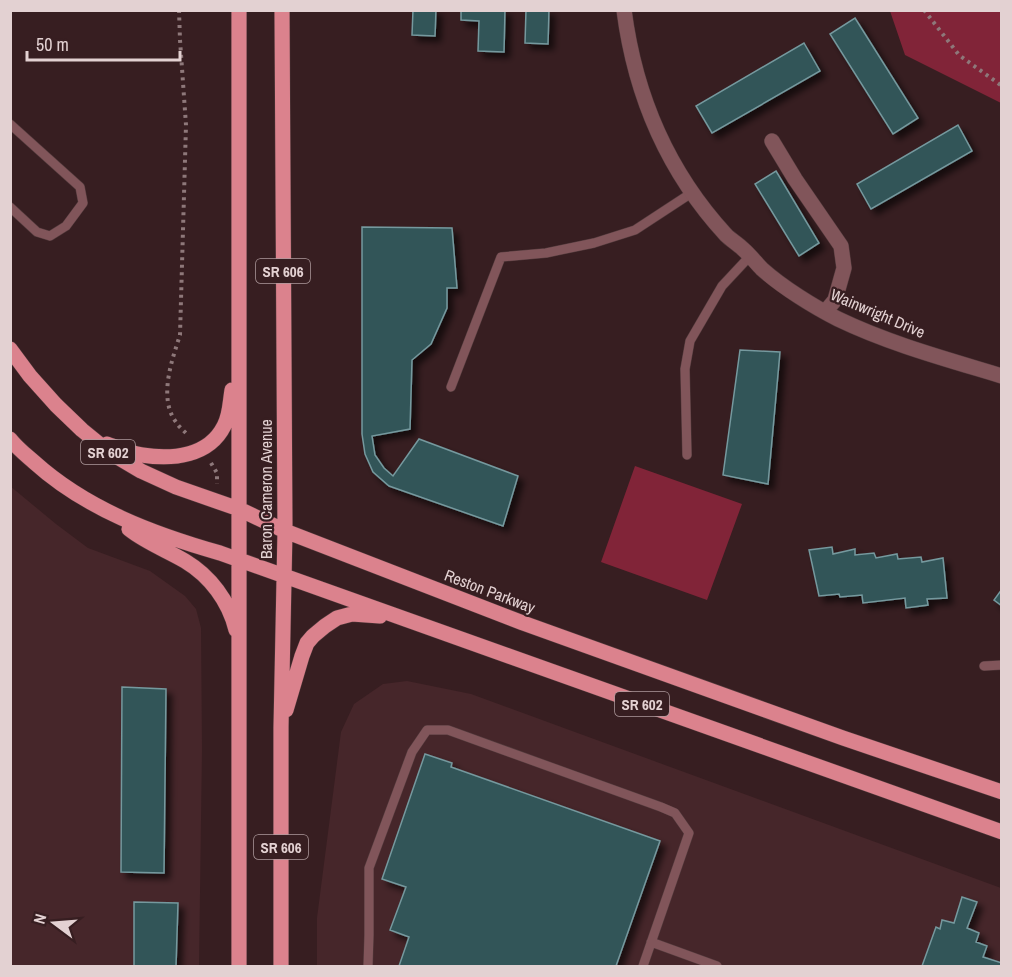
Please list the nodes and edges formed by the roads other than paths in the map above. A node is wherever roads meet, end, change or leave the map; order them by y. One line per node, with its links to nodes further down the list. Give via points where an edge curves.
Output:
1 (239, 10): 11 (main road, Baron Cameron Avenue / SR 606)
2 (282, 10): 19 (main road, Baron Cameron Avenue / SR 606)
3 (624, 10): 6 (street, Wainwright Drive, via 628,42 656,129)
4 (10, 123): 7 (lane, via 80,187 83,204 66,226 50,236 37,232)
5 (772, 141): 9 (street, via 841,246 844,268 835,300)
6 (693, 192): 8 (street, Wainwright Drive, via 728,236); 13 (lane, via 635,230 546,253 501,257)
7 (10, 207)
8 (750, 256): 9 (street, Wainwright Drive, via 763,270); 16 (lane, via 722,286 690,340 685,369)
9 (825, 312): 12 (street, Wainwright Drive, via 881,338)
10 (10, 349): 14 (main road, Reston Parkway / SR 602, via 56,405)
11 (239, 355): 14 (main road, via 226,424 216,439 201,450 167,457 141,455); 17 (main road, Baron Cameron Avenue / SR 606)
12 (1002, 376)
13 (451, 387)
14 (91, 438): 17 (main road, Reston Parkway / SR 602, via 141,471)
15 (10, 439): 18 (main road, SR 602, via 42,470)
16 (687, 455)
17 (239, 509): 19 (main road, Reston Parkway / SR 602); 20 (main road, Baron Cameron Avenue / SR 606)
18 (110, 513): 20 (main road, SR 602); 23 (main road, via 137,536 186,561 208,578 234,621)
19 (285, 531): 21 (main road, Baron Cameron Avenue / SR 606); 27 (main road, Reston Parkway / SR 602, via 523,623)
20 (239, 560): 21 (main road, SR 602); 23 (main road, Baron Cameron Avenue / SR 606)
21 (284, 576): 22 (main road, SR 602); 26 (main road, Baron Cameron Avenue / SR 606)
22 (401, 618): 26 (main road, via 352,614 337,618 313,636 302,656); 28 (main road, SR 602)
23 (239, 646): 30 (main road, Baron Cameron Avenue / SR 606)
24 (1002, 665): 25 (lane)
25 (984, 666)
26 (281, 727): 31 (main road, Baron Cameron Avenue / SR 606)
27 (1002, 792)
28 (1002, 832)
29 (651, 942): 32 (lane, via 689,833 675,813 448,730 427,730 412,752 369,868); 33 (lane); 34 (lane)
30 (239, 966)
31 (281, 966)
32 (368, 966)
33 (643, 966)
34 (717, 966)

